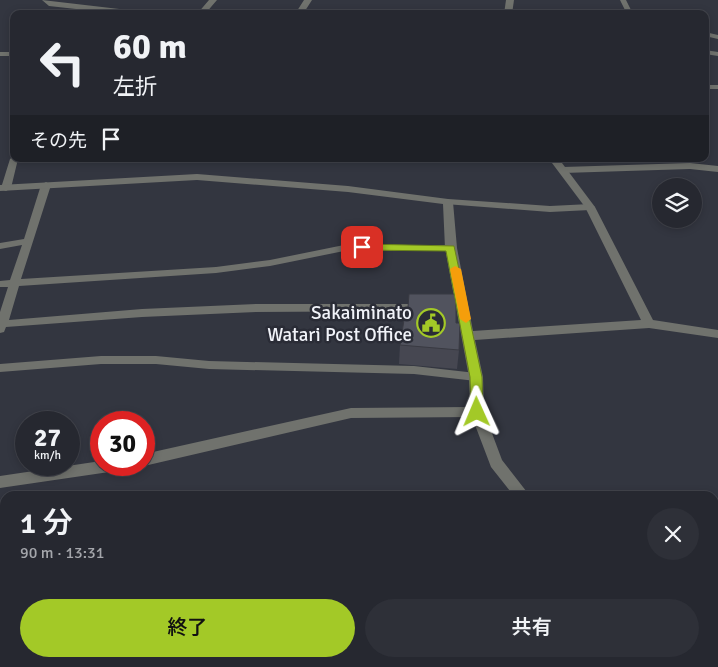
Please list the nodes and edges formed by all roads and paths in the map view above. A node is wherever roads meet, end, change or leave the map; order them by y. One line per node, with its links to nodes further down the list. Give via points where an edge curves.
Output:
1 (46, 0): 3 (street, via 49,4)
2 (213, 0): 6 (street)
3 (78, 10)
4 (93, 10): 5 (street)
5 (124, 10)
6 (204, 10)
7 (13, 162): 12 (lane)
8 (556, 162): 10 (street)
9 (718, 169): 10 (lane, via 690,166)
10 (562, 170): 14 (street)
11 (46, 185): 12 (street); 13 (street, via 197,177 348,189); 15 (lane)
12 (3, 188)
13 (448, 202): 14 (lane, via 550,209); 17 (street)
14 (590, 207): 21 (street)
15 (28, 241): 16 (lane); 18 (lane)
16 (0, 246)
17 (451, 248): 18 (lane, via 344,248 216,270); 24 (street, via 458,306)
18 (15, 283): 19 (lane); 22 (lane)
19 (0, 284)
20 (434, 307): 22 (lane, via 256,308 142,313)
21 (649, 324): 23 (street); 24 (street)
22 (1, 326)
23 (718, 334)
24 (469, 336): 26 (street)
25 (0, 368): 26 (lane, via 101,360 156,360 209,365 414,370)
26 (476, 377): 27 (street)
27 (477, 412): 28 (street, via 351,413); 31 (street, via 496,462)
28 (155, 458)
29 (90, 469): 30 (street)
30 (0, 482)
31 (519, 491)

